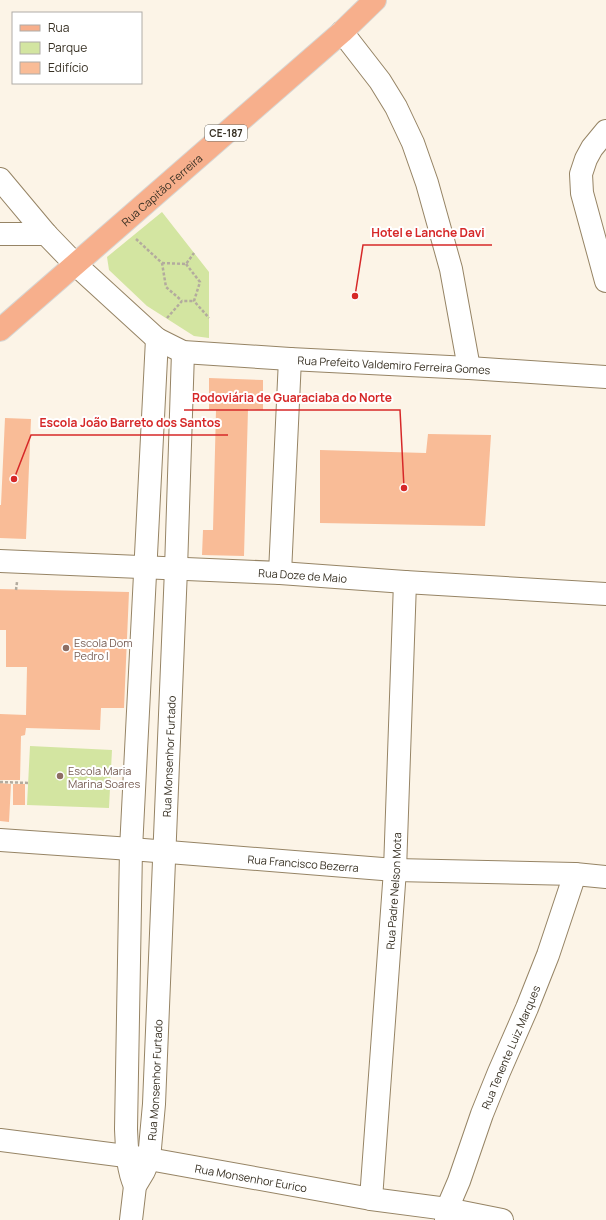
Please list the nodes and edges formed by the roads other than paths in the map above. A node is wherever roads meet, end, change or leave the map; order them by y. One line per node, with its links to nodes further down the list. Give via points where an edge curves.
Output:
1 (372, 1): 2 (main road, Rua Capitão Ferreira / CE-187)
2 (342, 32): 7 (main road, Rua Capitão Ferreira / CE-187); 13 (street, via 380,81 396,107 412,143 427,183 451,269)
3 (606, 131): 8 (street, via 592,148 581,174 582,193)
4 (0, 179): 6 (street)
5 (0, 234): 6 (street)
6 (46, 234): 7 (street)
7 (75, 264): 9 (main road, Rua Capitão Ferreira / CE-187); 10 (street)
8 (606, 281)
9 (0, 330)
10 (158, 339): 11 (street); 16 (street, Rua Monsenhor Furtado)
11 (183, 352): 12 (street, Rua Prefeito Valdemiro Ferreira Gomes); 17 (street, Rua Monsenhor Furtado)
12 (290, 359): 13 (street, Rua Prefeito Valdemiro Ferreira Gomes); 18 (street)
13 (469, 368): 14 (street, Rua Prefeito Valdemiro Ferreira Gomes)
14 (606, 376)
15 (0, 561): 16 (street, Rua Doze de Maio)
16 (146, 567): 17 (street, Rua Doze de Maio); 22 (street, Rua Monsenhor Furtado)
17 (176, 569): 18 (street, Rua Doze de Maio); 23 (street, Rua Monsenhor Furtado)
18 (280, 573): 19 (street, Rua Doze de Maio)
19 (405, 582): 20 (street, Rua Doze de Maio); 24 (street, Rua Padre Nelson Mota)
20 (606, 594)
21 (0, 840): 22 (street, Rua Francisco Bezerra)
22 (131, 849): 23 (street, Rua Francisco Bezerra); 28 (street, Rua Monsenhor Furtado, via 126,1129)
23 (165, 852): 24 (street, Rua Francisco Bezerra); 28 (street, Rua Monsenhor Furtado, via 154,1104)
24 (395, 870): 25 (street, Rua Francisco Bezerra); 29 (street, Rua Padre Nelson Mota)
25 (575, 874): 26 (street, Rua Francisco Bezerra); 30 (street, Rua Tenente Luiz Marques, via 548,955 482,1114)
26 (606, 877)
27 (0, 1140): 28 (street, Rua Monsenhor Eurico)
28 (138, 1158): 29 (street, Rua Monsenhor Eurico); 32 (street, Rua Monsenhor Furtado, via 132,1179 135,1186)
29 (371, 1199): 30 (street, Rua Monsenhor Eurico)
30 (446, 1214): 31 (street, Rua Monsenhor Eurico)
31 (473, 1217): 33 (street, Rua Monsenhor Eurico)
32 (131, 1220)
33 (502, 1220)

